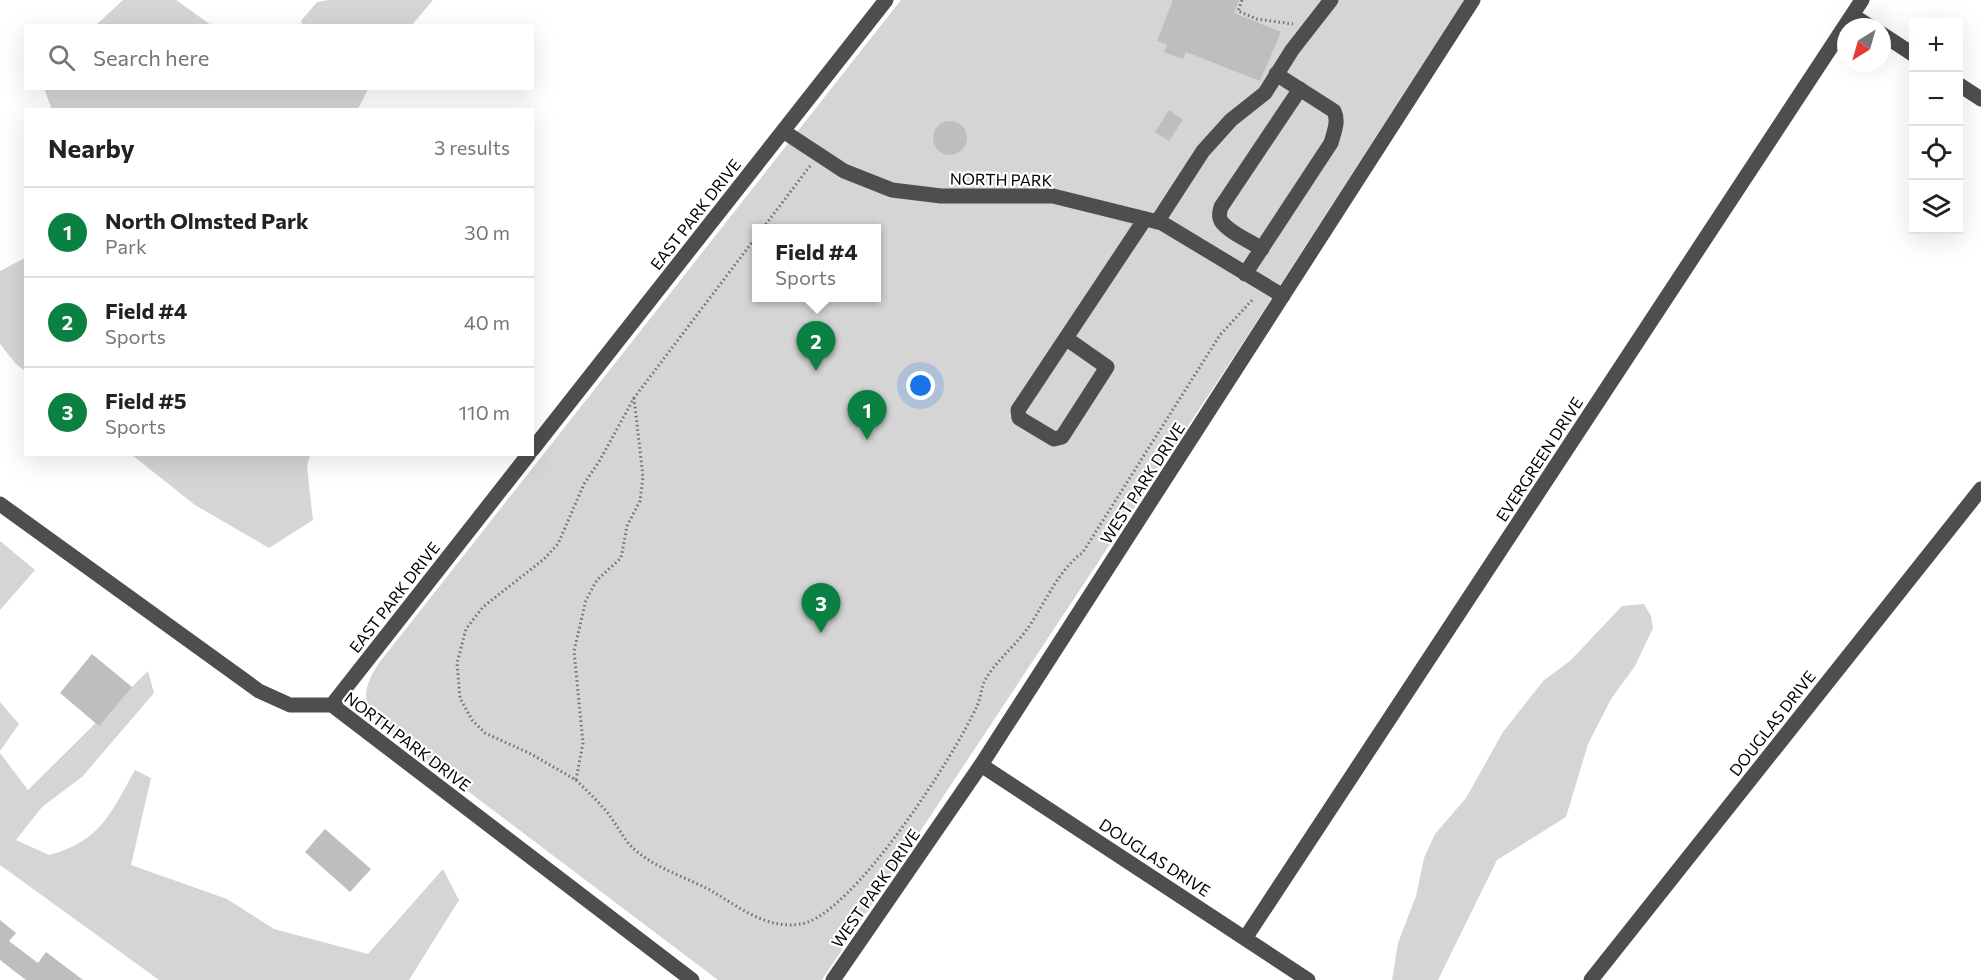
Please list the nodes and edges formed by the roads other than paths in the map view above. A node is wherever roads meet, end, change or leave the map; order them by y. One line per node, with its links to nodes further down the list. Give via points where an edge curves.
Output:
1 (886, 0): 13 (street, EAST PARK DRIVE)
2 (1331, 0): 9 (street)
3 (1473, 0): 17 (street, WEST PARK DRIVE)
4 (1862, 0): 5 (street, EVERGREEN DRIVE)
5 (1852, 15): 6 (street); 25 (street, EVERGREEN DRIVE)
6 (1857, 18)
7 (1891, 40): 8 (street)
8 (1909, 52)
9 (1276, 74): 11 (street); 14 (street, via 1265,93 1231,120 1203,152)
10 (1963, 87): 12 (street)
11 (1300, 89): 15 (street, via 1334,111 1336,126 1331,143); 15 (street, via 1219,215 1227,226)
12 (1981, 99)
13 (783, 131): 14 (street, NORTH PARK, via 844,171 892,190 941,196 1053,195); 19 (street, EAST PARK DRIVE)
14 (1151, 220): 16 (street, NORTH PARK); 18 (street)
15 (1262, 249): 16 (street)
16 (1245, 274): 17 (street, NORTH PARK)
17 (1284, 296): 24 (street, WEST PARK DRIVE)
18 (1067, 339): 18 (street, via 1018,410 1019,418 1054,440 1062,437 1107,367)
19 (534, 447)
20 (527, 456): 23 (street, EAST PARK DRIVE)
21 (1981, 489): 29 (street, DOUGLAS DRIVE)
22 (0, 504): 23 (street, NORTH PARK DRIVE, via 259,691 290,705)
23 (332, 705): 26 (street, NORTH PARK DRIVE)
24 (981, 765): 25 (street, DOUGLAS DRIVE); 27 (street, WEST PARK DRIVE)
25 (1246, 937): 28 (street, DOUGLAS DRIVE)
26 (692, 980)
27 (833, 980)
28 (1308, 980)
29 (1591, 980)

